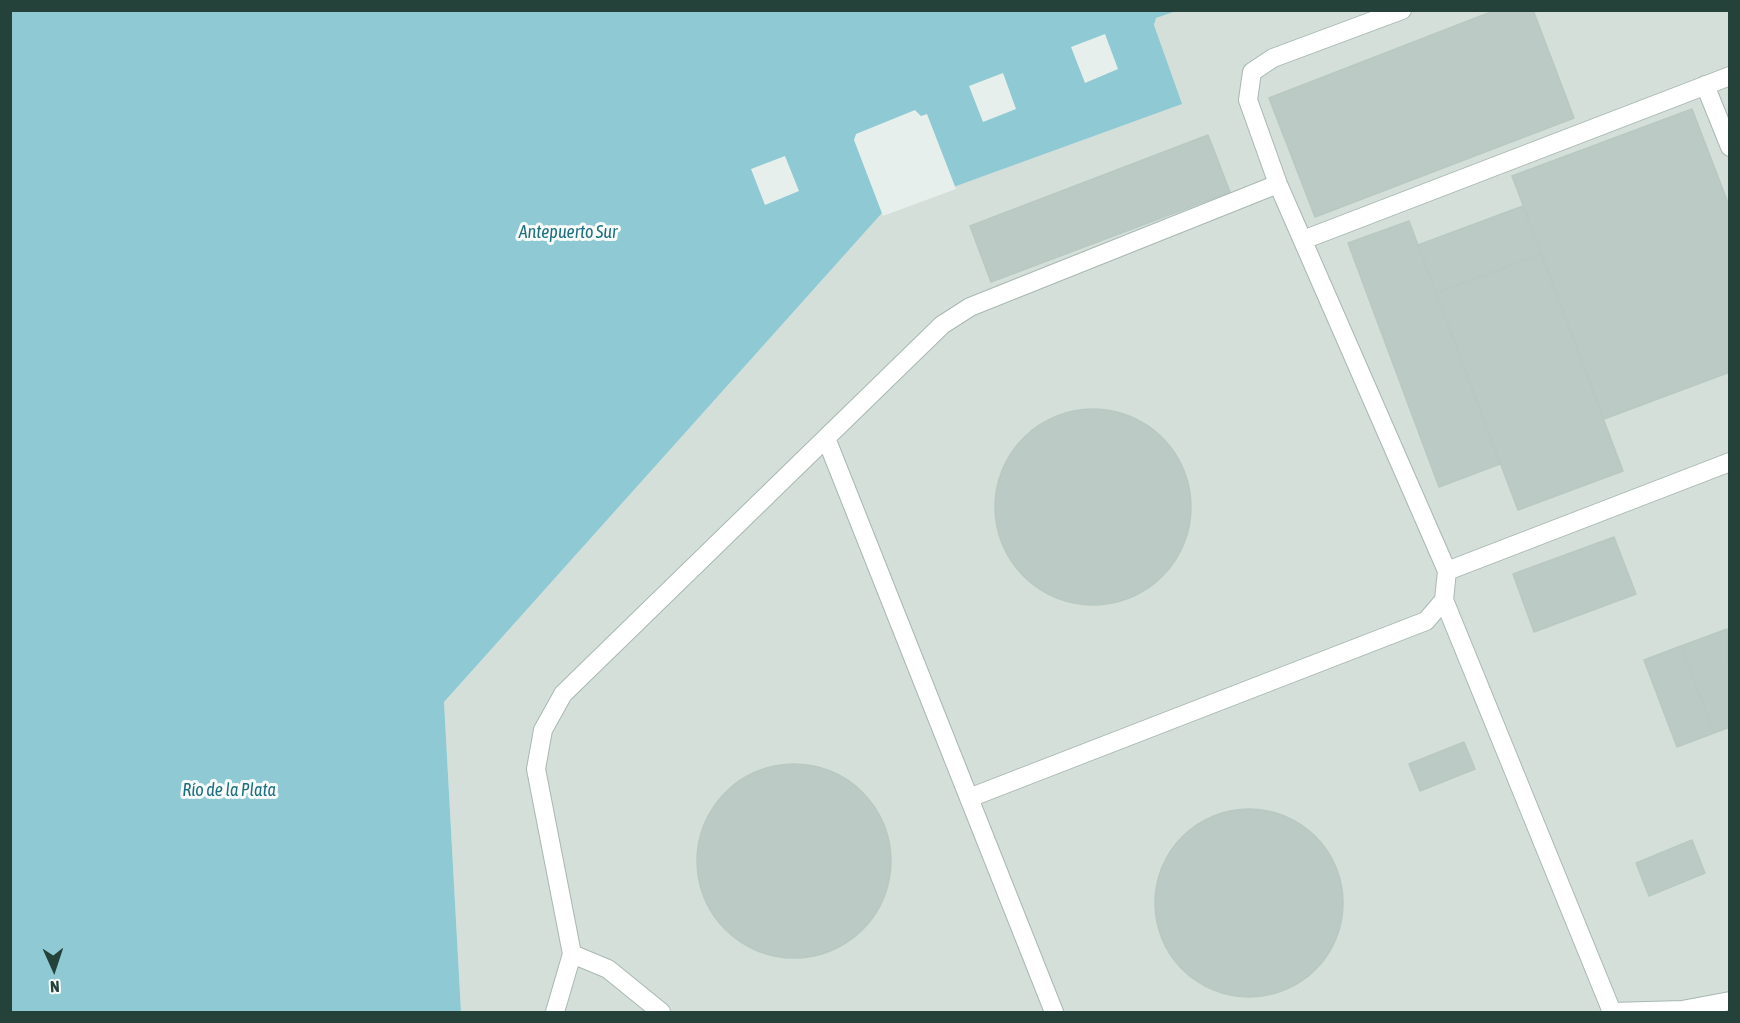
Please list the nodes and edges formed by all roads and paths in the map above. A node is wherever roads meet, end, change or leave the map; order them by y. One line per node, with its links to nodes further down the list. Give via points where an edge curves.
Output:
1 (1402, 10): 5 (lane, via 1273,58 1252,72 1248,100)
2 (1730, 76): 3 (lane)
3 (1705, 85): 4 (lane); 6 (lane)
4 (1730, 147)
5 (1278, 184): 6 (lane); 7 (lane, via 970,307 942,325)
6 (1303, 240): 9 (lane)
7 (826, 438): 11 (lane); 12 (lane, via 563,694 543,730 536,769)
8 (1730, 462): 9 (lane)
9 (1447, 571): 10 (lane)
10 (1444, 600): 11 (lane, via 1426,621); 17 (lane)
11 (969, 798): 16 (lane)
12 (572, 954): 14 (lane); 15 (lane, via 608,969)
13 (1730, 1001): 17 (lane, via 1682,1010)
14 (555, 1012)
15 (661, 1012)
16 (1054, 1012)
17 (1612, 1012)

